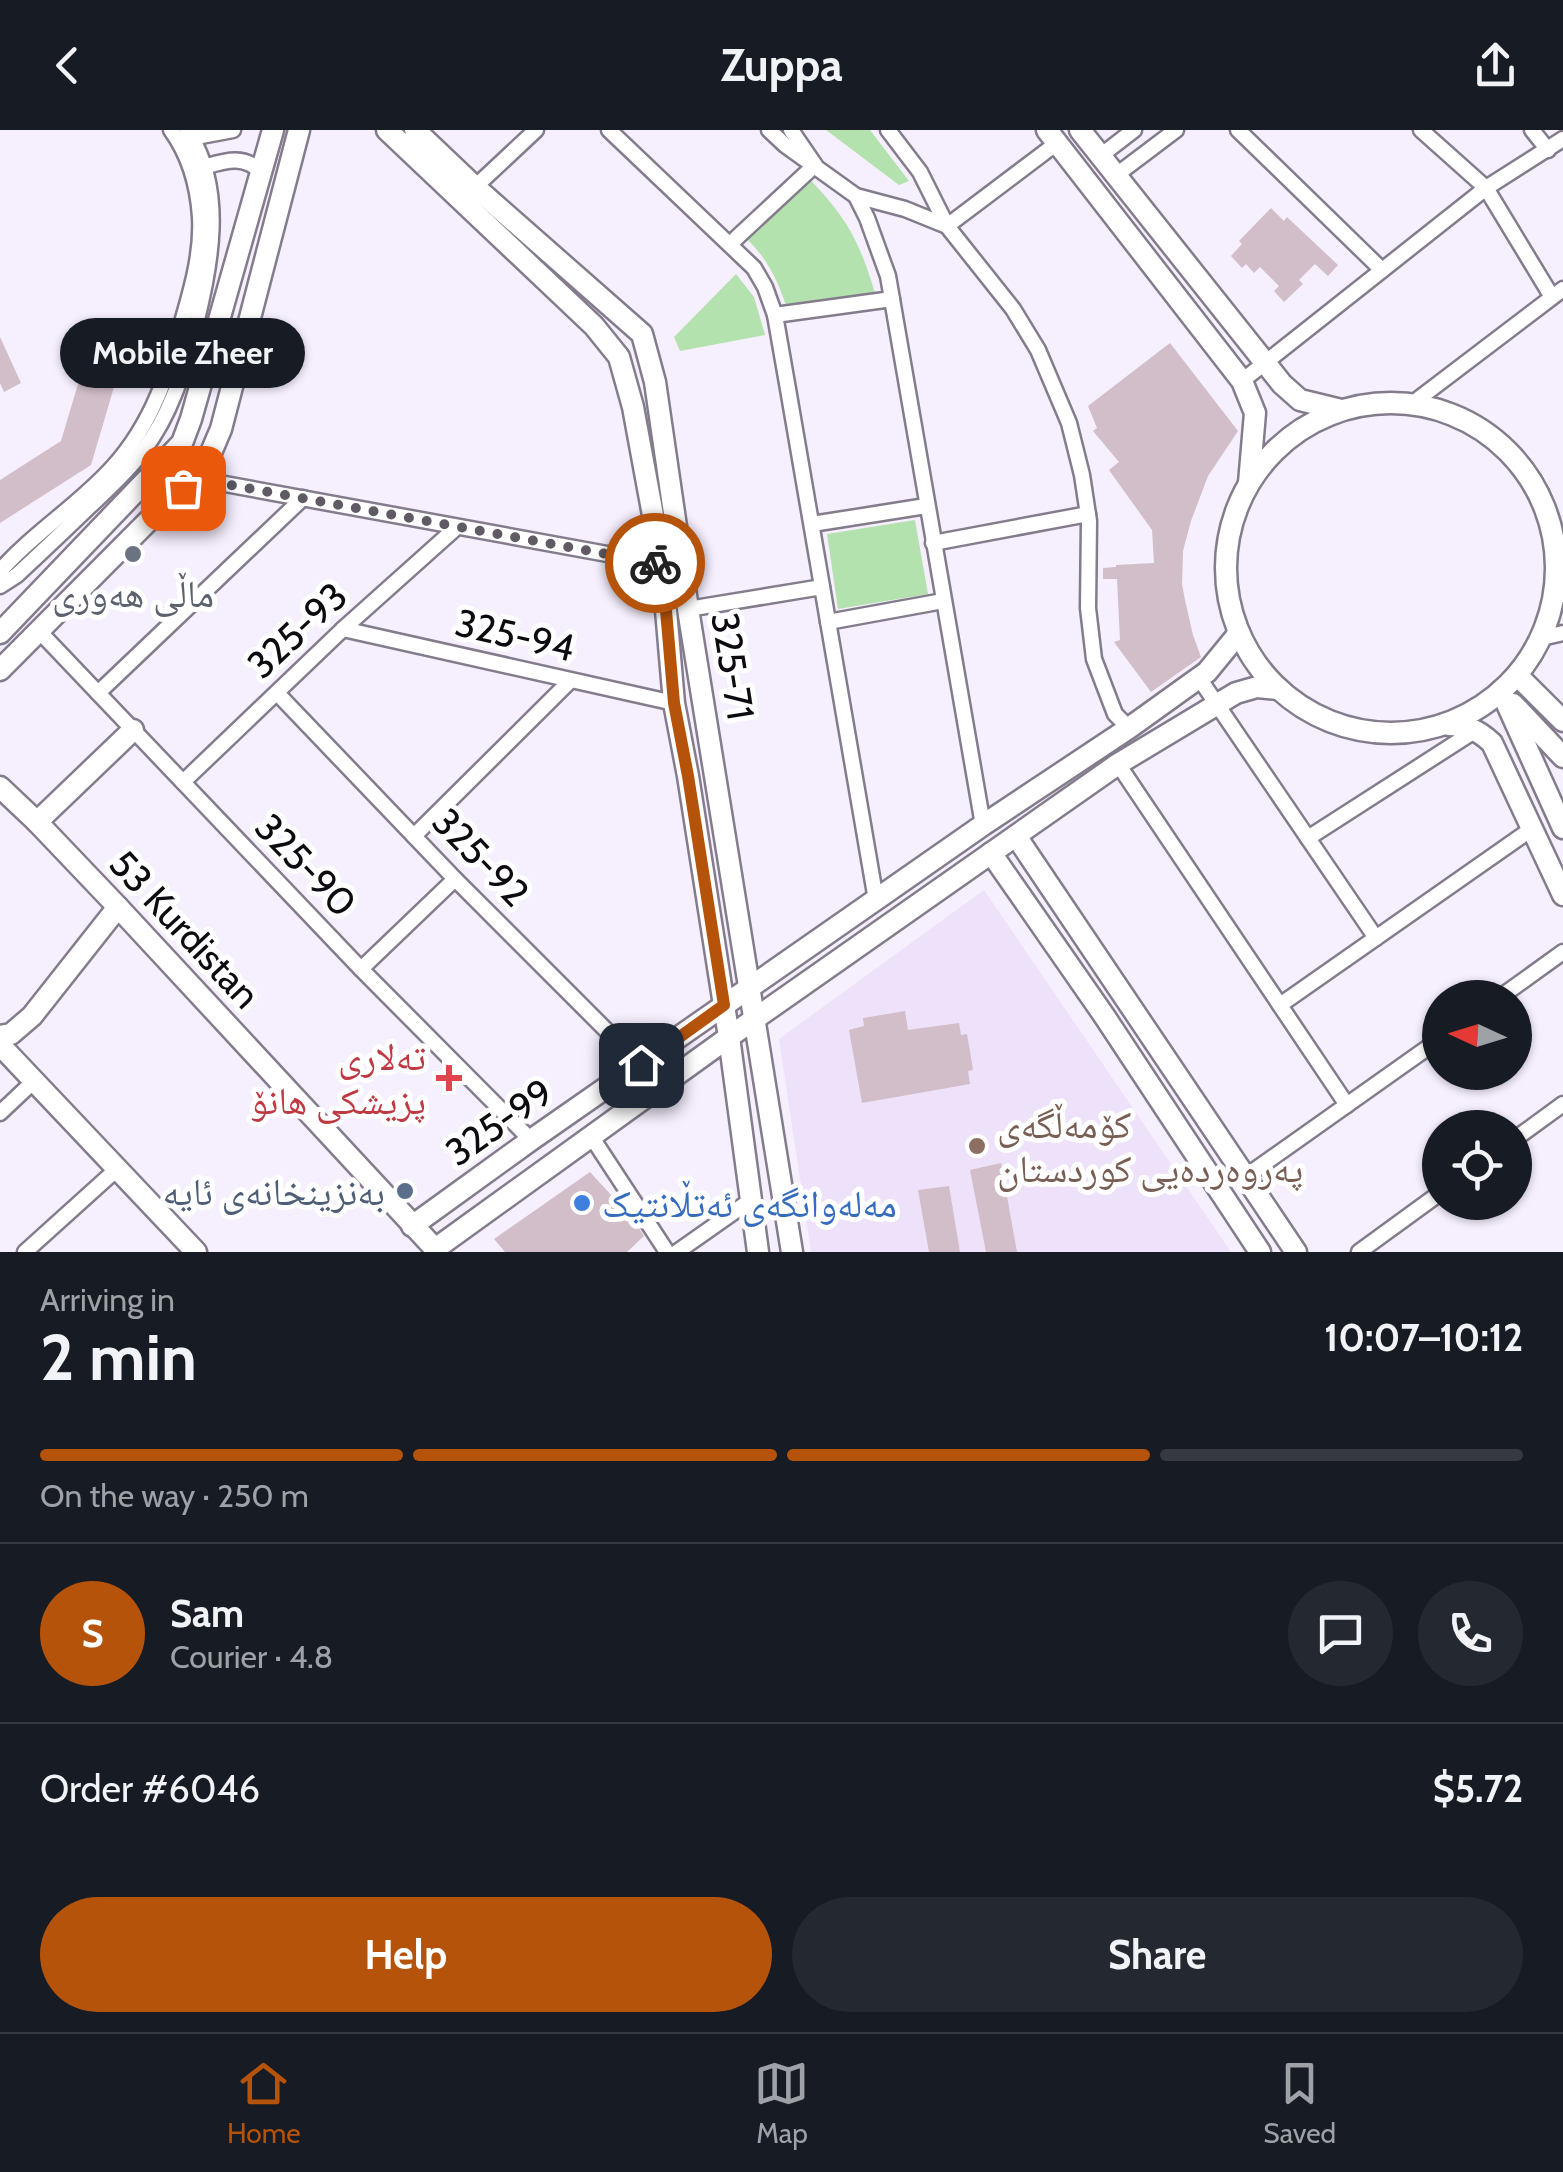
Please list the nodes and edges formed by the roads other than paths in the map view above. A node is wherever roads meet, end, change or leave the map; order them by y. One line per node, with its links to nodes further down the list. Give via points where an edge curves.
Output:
1 (233, 130): 17 (street)
2 (273, 130): 24 (street)
3 (298, 130): 40 (street, via 221,429)
4 (387, 130): 48 (street, 325-71, via 619,357)
5 (415, 130): 26 (street, 325-71)
6 (536, 130): 26 (street)
7 (608, 130): 30 (street)
8 (769, 130): 22 (street)
9 (888, 130): 29 (street, via 920,172)
10 (1080, 130): 21 (street)
11 (1134, 130): 21 (street)
12 (1176, 130): 25 (street)
13 (1238, 130): 32 (street)
14 (1421, 130): 27 (street)
15 (1532, 130): 20 (street)
16 (798, 132): 22 (street)
17 (182, 134): 23 (street)
18 (1052, 136): 29 (street); 37 (street)
19 (1563, 139): 20 (street)
20 (1548, 150): 27 (street)
21 (1100, 157): 25 (street)
22 (815, 165): 28 (street); 30 (street)
23 (197, 169): 24 (street, via 238,160); 31 (street)
24 (262, 172): 58 (street, via 182,442)
25 (1115, 176): 36 (street)
26 (475, 187): 54 (street, 325-71, via 642,334)
27 (1486, 188): 32 (street); 33 (street)
28 (856, 196): 29 (street); 34 (street)
29 (947, 226): 44 (street, via 1038,350 1069,423)
30 (730, 244): 35 (street, via 754,268)
31 (203, 261): 49 (street, via 148,420 112,470); 50 (street, via 186,368 160,426 121,476)
32 (1382, 270): 36 (street)
33 (1557, 293): 38 (street)
34 (892, 299): 35 (street); 43 (street)
35 (774, 315): 45 (street)
36 (1264, 362): 37 (street); 39 (street, via 1300,400)
37 (1242, 381): 41 (street, via 1255,413)
38 (1413, 403): 39 (street); 52 (street, via 1464,419 1507,450 1538,492 1554,543)
39 (1340, 410): 41 (street, via 1304,426)
40 (192, 478): 42 (street); 57 (street)
41 (1248, 484): 59 (street, via 1228,548 1226,583)
42 (303, 498): 46 (street); 68 (street)
43 (926, 506): 45 (street); 47 (street)
44 (1088, 514): 47 (street); 74 (street, via 1094,658 1115,714)
45 (812, 524): 51 (street)
46 (457, 527): 48 (street); 56 (street, 325-93)
47 (933, 543): 53 (street)
48 (662, 564): 70 (street, 325-71)
49 (0, 572)
50 (0, 586)
51 (822, 586): 54 (street); 55 (street)
52 (1558, 596): 61 (street)
53 (943, 601): 55 (street); 82 (street)
54 (688, 608): 97 (street, 325-71)
55 (828, 622): 91 (street)
56 (343, 629): 65 (street, 325-94); 69 (street, 325-93)
57 (38, 630): 62 (street); 68 (street, 325-90)
58 (0, 633)
59 (1238, 633): 64 (street, 325-99); 66 (street)
60 (1563, 633): 61 (street)
61 (1540, 638): 63 (street)
62 (0, 670)
63 (1517, 675): 67 (street); 72 (street)
64 (1199, 678): 71 (street); 74 (street, 325-99)
65 (570, 682): 70 (street, 325-94); 85 (street)
66 (1278, 689): 71 (street, via 1256,686); 73 (street, via 1314,715 1357,730 1402,734)
67 (1501, 691): 73 (street); 77 (street); 84 (street)
68 (98, 693): 75 (street, 325-90)
69 (276, 693): 79 (street, 325-93); 85 (street, 325-92)
70 (674, 703): 98 (street, 325-71)
71 (1216, 704): 78 (street); 87 (street)
72 (1563, 721)
73 (1446, 724): 76 (street)
74 (1129, 728): 82 (street, 325-99)
75 (133, 730): 79 (street, 325-90); 81 (street)
76 (1476, 730): 83 (street, via 1499,754); 87 (street)
77 (1563, 758)
78 (1118, 764): 86 (street); 99 (street)
79 (183, 782): 95 (street, 325-90)
80 (0, 787): 81 (street, 53 Kurdistan)
81 (36, 822): 92 (street, 53 Kurdistan)
82 (983, 825): 91 (street, 325-99)
83 (1532, 828): 90 (street); 93 (street)
84 (1563, 828)
85 (414, 836): 89 (street, 325-92)
86 (1016, 836): 88 (street); 114 (street)
87 (1308, 838): 93 (street)
88 (991, 854): 100 (street); 127 (street)
89 (455, 879): 95 (street); 105 (street, 325-92)
90 (1563, 895)
91 (876, 900): 97 (street, 325-99)
92 (118, 908): 101 (street, via 32,1016); 118 (street, 53 Kurdistan)
93 (1376, 938): 99 (street)
94 (1563, 952): 96 (street)
95 (360, 969): 112 (street, 325-90)
96 (1524, 980)
97 (749, 988): 98 (street, 325-99); 100 (street, 325-71)
98 (724, 1005): 102 (street, 325-71); 105 (street, 325-99)
99 (1280, 1005): 108 (street)
100 (756, 1018): 102 (street); 126 (street, 325-71)
101 (0, 1036)
102 (729, 1037): 111 (street); 115 (street, 325-71)
103 (0, 1046): 106 (street)
104 (1422, 1052): 108 (street)
105 (641, 1065): 112 (street, 325-99)
106 (34, 1081): 109 (street); 113 (street)
107 (1563, 1104): 110 (street)
108 (1347, 1105): 114 (street)
109 (0, 1113)
110 (1532, 1127)
111 (592, 1136): 119 (street); 123 (street)
112 (531, 1140): 116 (street, 325-99)
113 (116, 1168): 120 (street); 122 (street)
114 (1245, 1177): 128 (street)
115 (751, 1200): 124 (street); 125 (street, 325-71)
116 (443, 1204): 118 (street, 325-99); 119 (street, via 446,1221)
117 (1422, 1206): 129 (street)
118 (412, 1226): 121 (street, 53 Kurdistan)
119 (461, 1230): 121 (street)
120 (187, 1249)
121 (437, 1250)
122 (24, 1252)
123 (667, 1252)
124 (677, 1252)
125 (758, 1252)
126 (792, 1252)
127 (1260, 1252)
128 (1296, 1252)
129 (1359, 1252)

